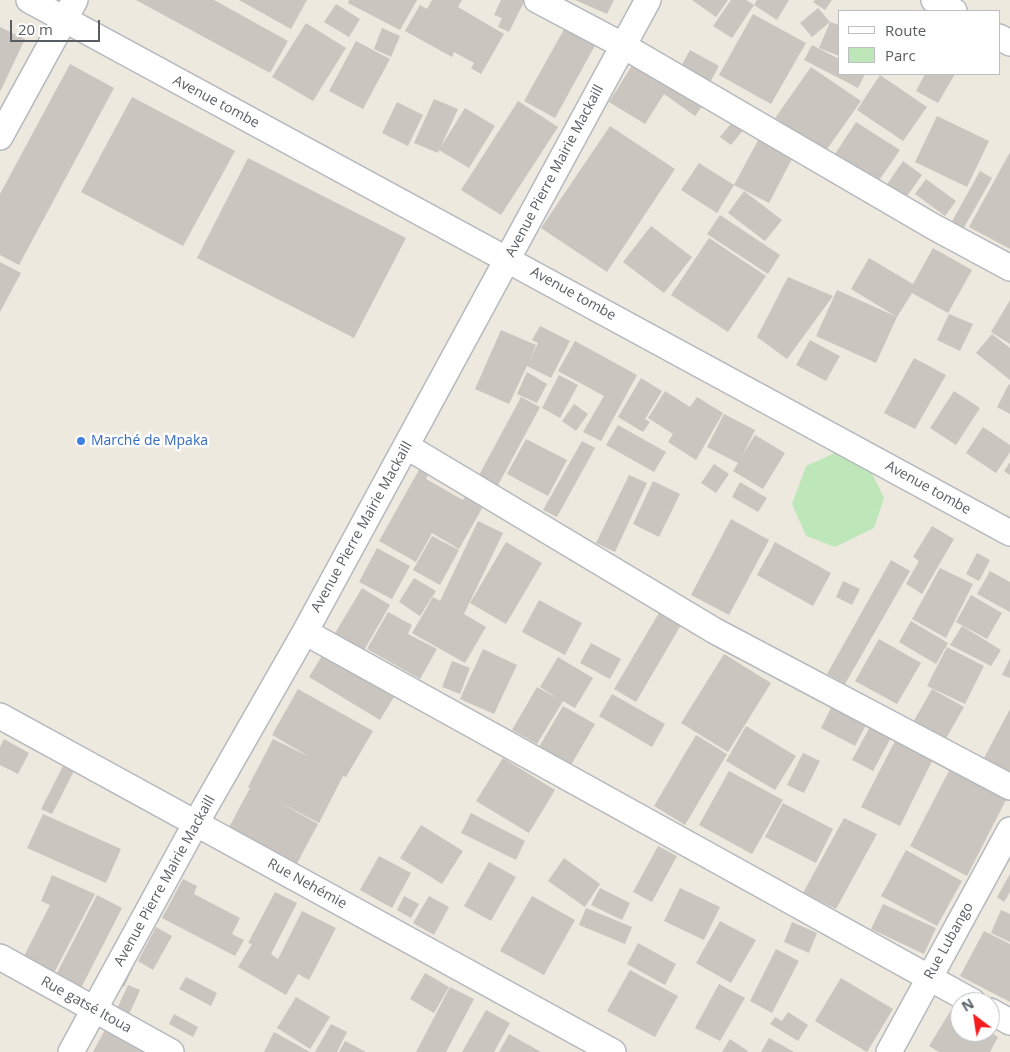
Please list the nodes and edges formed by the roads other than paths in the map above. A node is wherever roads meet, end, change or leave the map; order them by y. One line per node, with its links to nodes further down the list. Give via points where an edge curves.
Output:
1 (29, 0): 5 (street, Avenue tombe)
2 (537, 0): 7 (street)
3 (648, 0): 7 (street, Avenue Pierre Mairie Mackaill)
4 (934, 0): 6 (street)
5 (70, 10): 8 (street); 9 (street, Avenue tombe)
6 (952, 10)
7 (622, 45): 9 (street, Avenue Pierre Mairie Mackaill); 10 (street, via 934,228)
8 (0, 136)
9 (508, 259): 11 (street, Avenue Pierre Mairie Mackaill); 12 (street, Avenue tombe)
10 (1010, 268)
11 (406, 446): 13 (street, Avenue Pierre Mairie Mackaill); 15 (street, via 715,631)
12 (1010, 533)
13 (305, 632): 16 (street, Avenue Pierre Mairie Mackaill); 19 (street)
14 (0, 716): 16 (street, Rue Nehémie)
15 (1010, 787)
16 (196, 823): 21 (street, Avenue Pierre Mairie Mackaill); 24 (street, Rue Nehémie)
17 (1010, 830): 19 (street, Rue Lubango)
18 (0, 957): 21 (street, Rue gatsé Itoua)
19 (929, 978): 20 (street); 25 (street, Rue Lubango)
20 (955, 992)
21 (94, 1010): 22 (street, Avenue Pierre Mairie Mackaill); 23 (street, Rue gatsé Itoua)
22 (71, 1052)
23 (171, 1052)
24 (613, 1052)
25 (889, 1052)

